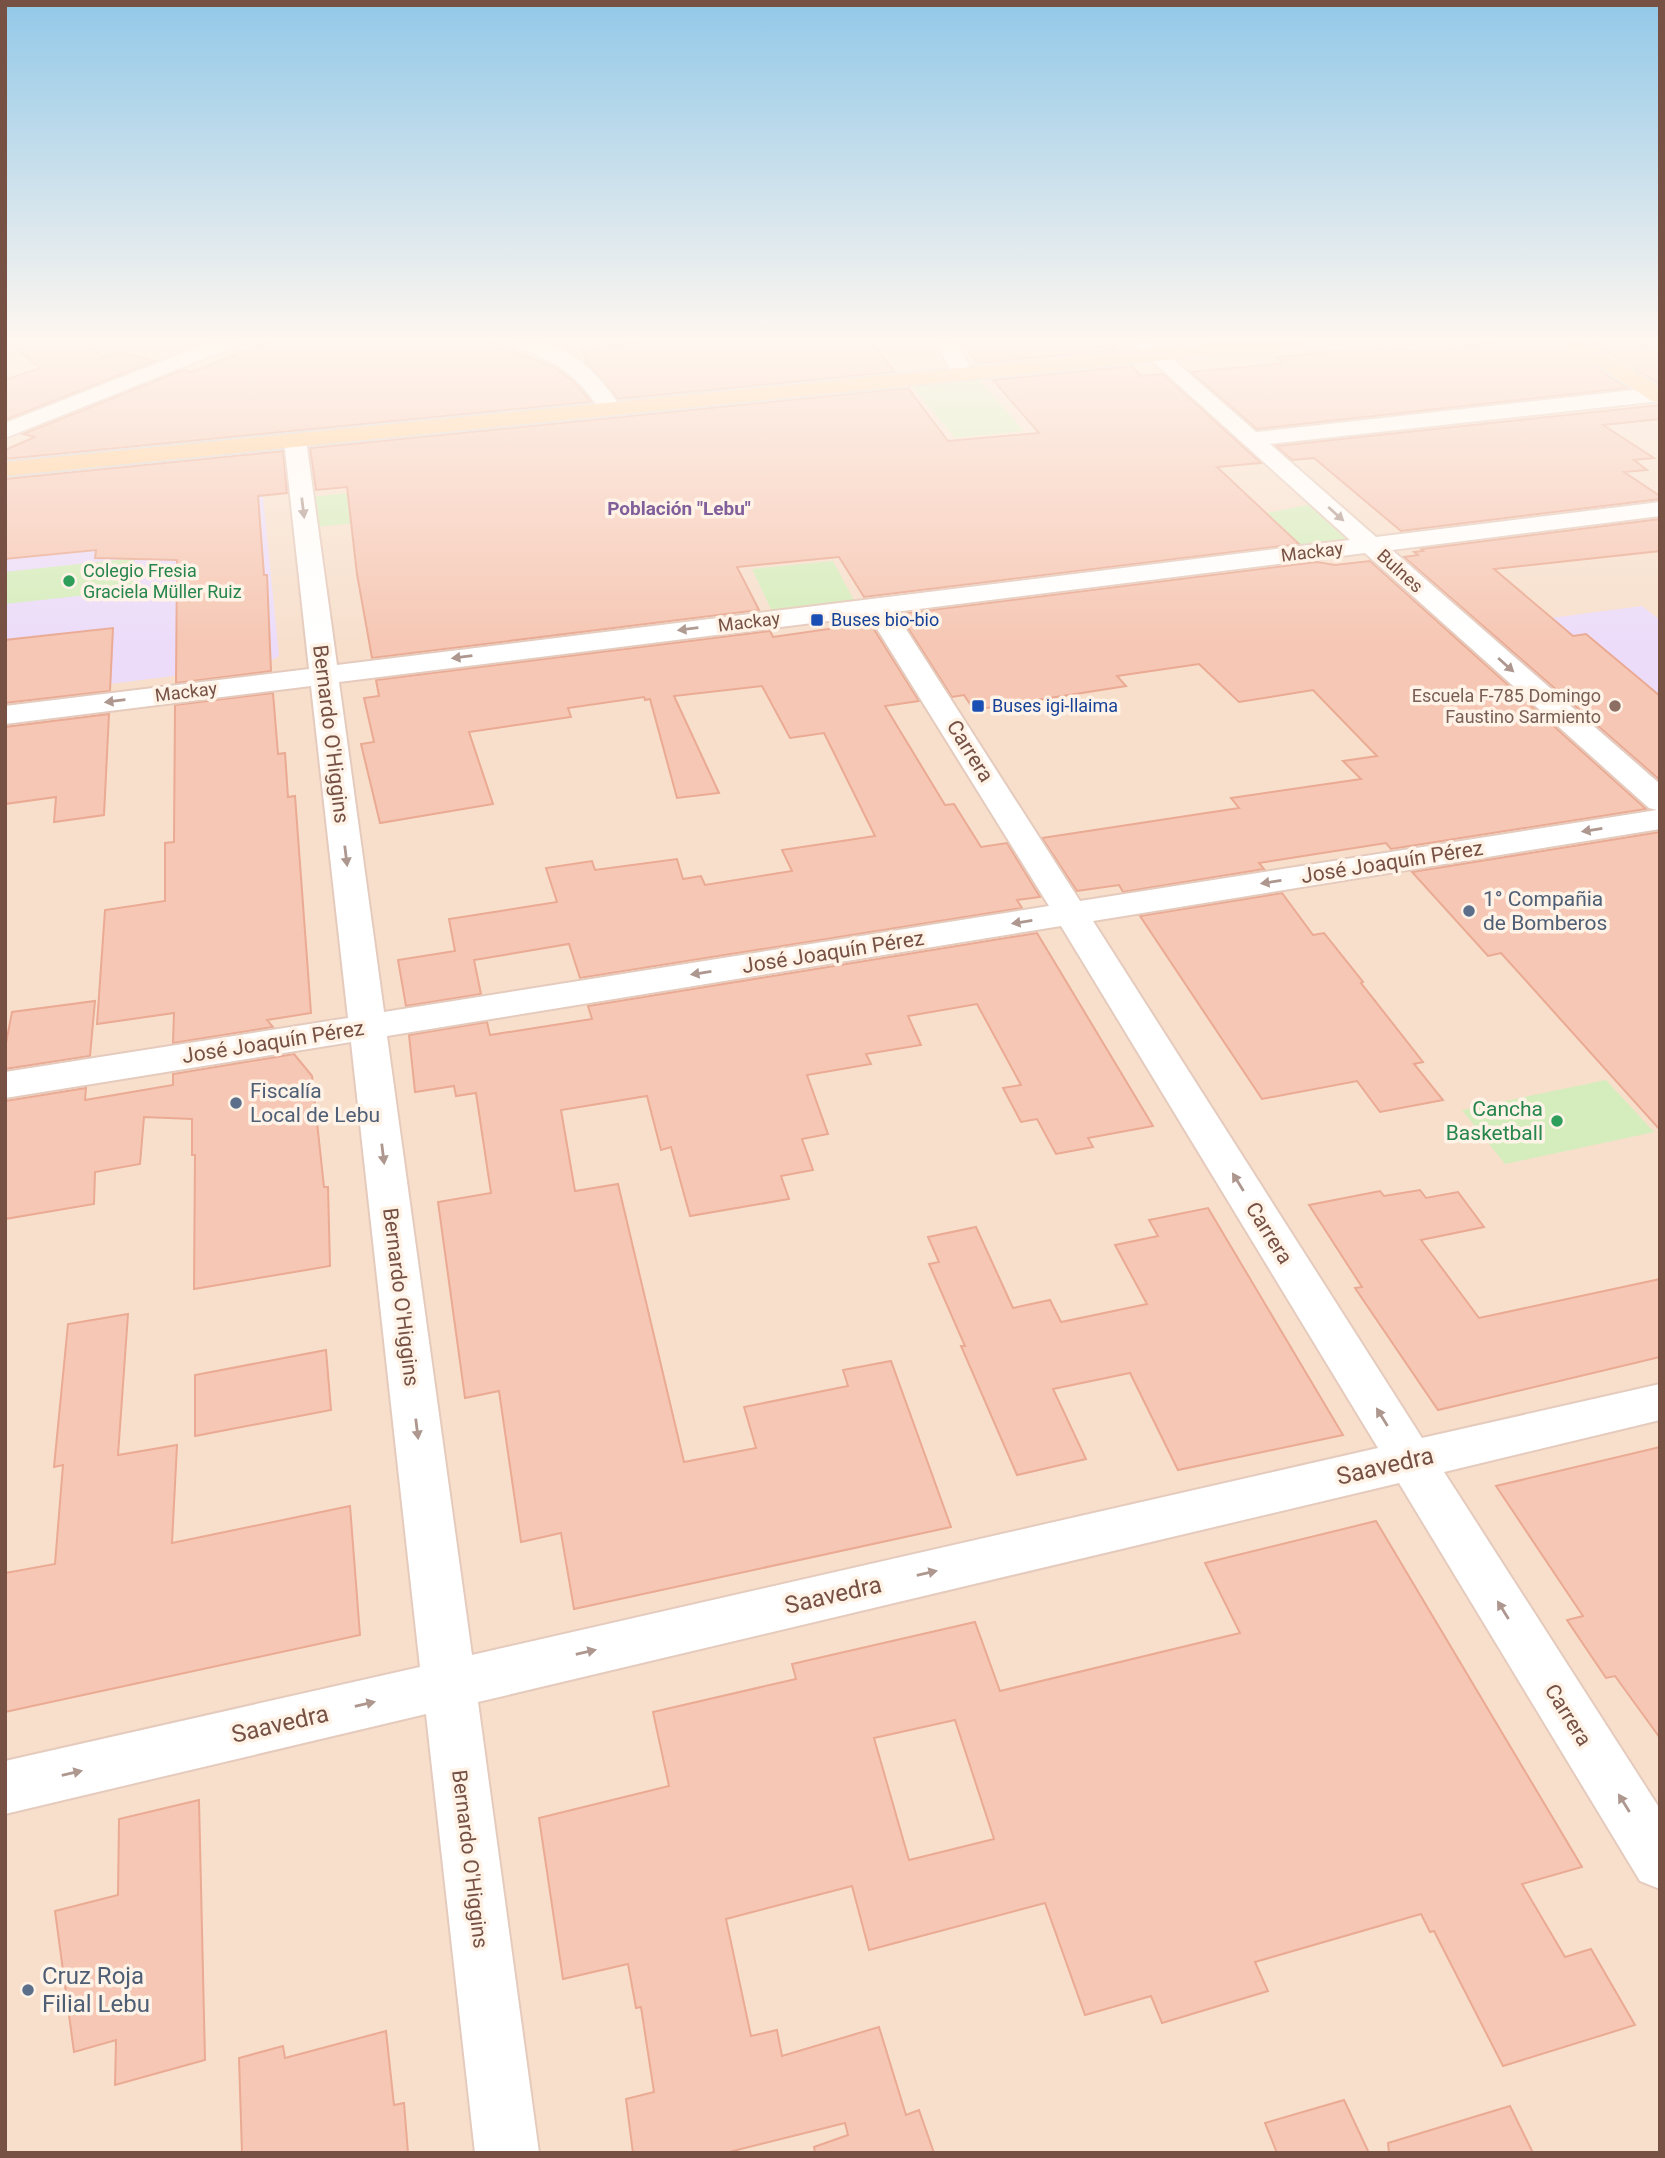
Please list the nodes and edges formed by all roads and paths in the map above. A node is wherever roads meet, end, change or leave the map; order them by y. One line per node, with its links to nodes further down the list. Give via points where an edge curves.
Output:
1 (278, 442): 4 (main road)
2 (295, 442): 8 (street, Bernardo O'Higgins, one-way to 8)
3 (1255, 442): 6 (street, Bulnes, one-way to 6)
4 (5, 469)
5 (1660, 509): 6 (street, Mackay)
6 (1371, 545): 7 (street, Mackay); 10 (street, Bulnes, one-way to 10)
7 (877, 606): 8 (street, Mackay, one-way to 8); 12 (street, Carrera)
8 (323, 675): 9 (street, Mackay, one-way to 9); 13 (street, Bernardo O'Higgins, one-way to 13)
9 (5, 715)
10 (1660, 801)
11 (1660, 819): 12 (street, José Joaquín Pérez, one-way to 12)
12 (1073, 914): 13 (street, José Joaquín Pérez, one-way to 13); 16 (street, Carrera, one-way to 12)
13 (367, 1027): 14 (street, José Joaquín Pérez); 17 (street, Bernardo O'Higgins, one-way to 17)
14 (5, 1085)
15 (1660, 1402): 16 (street, Saavedra)
16 (1409, 1460): 17 (street, Saavedra, one-way to 16); 19 (street, Carrera, one-way to 16)
17 (449, 1685): 18 (street, Saavedra, one-way to 17); 20 (street, Bernardo O'Higgins)
18 (5, 1788)
19 (1660, 1861)
20 (507, 2153)

